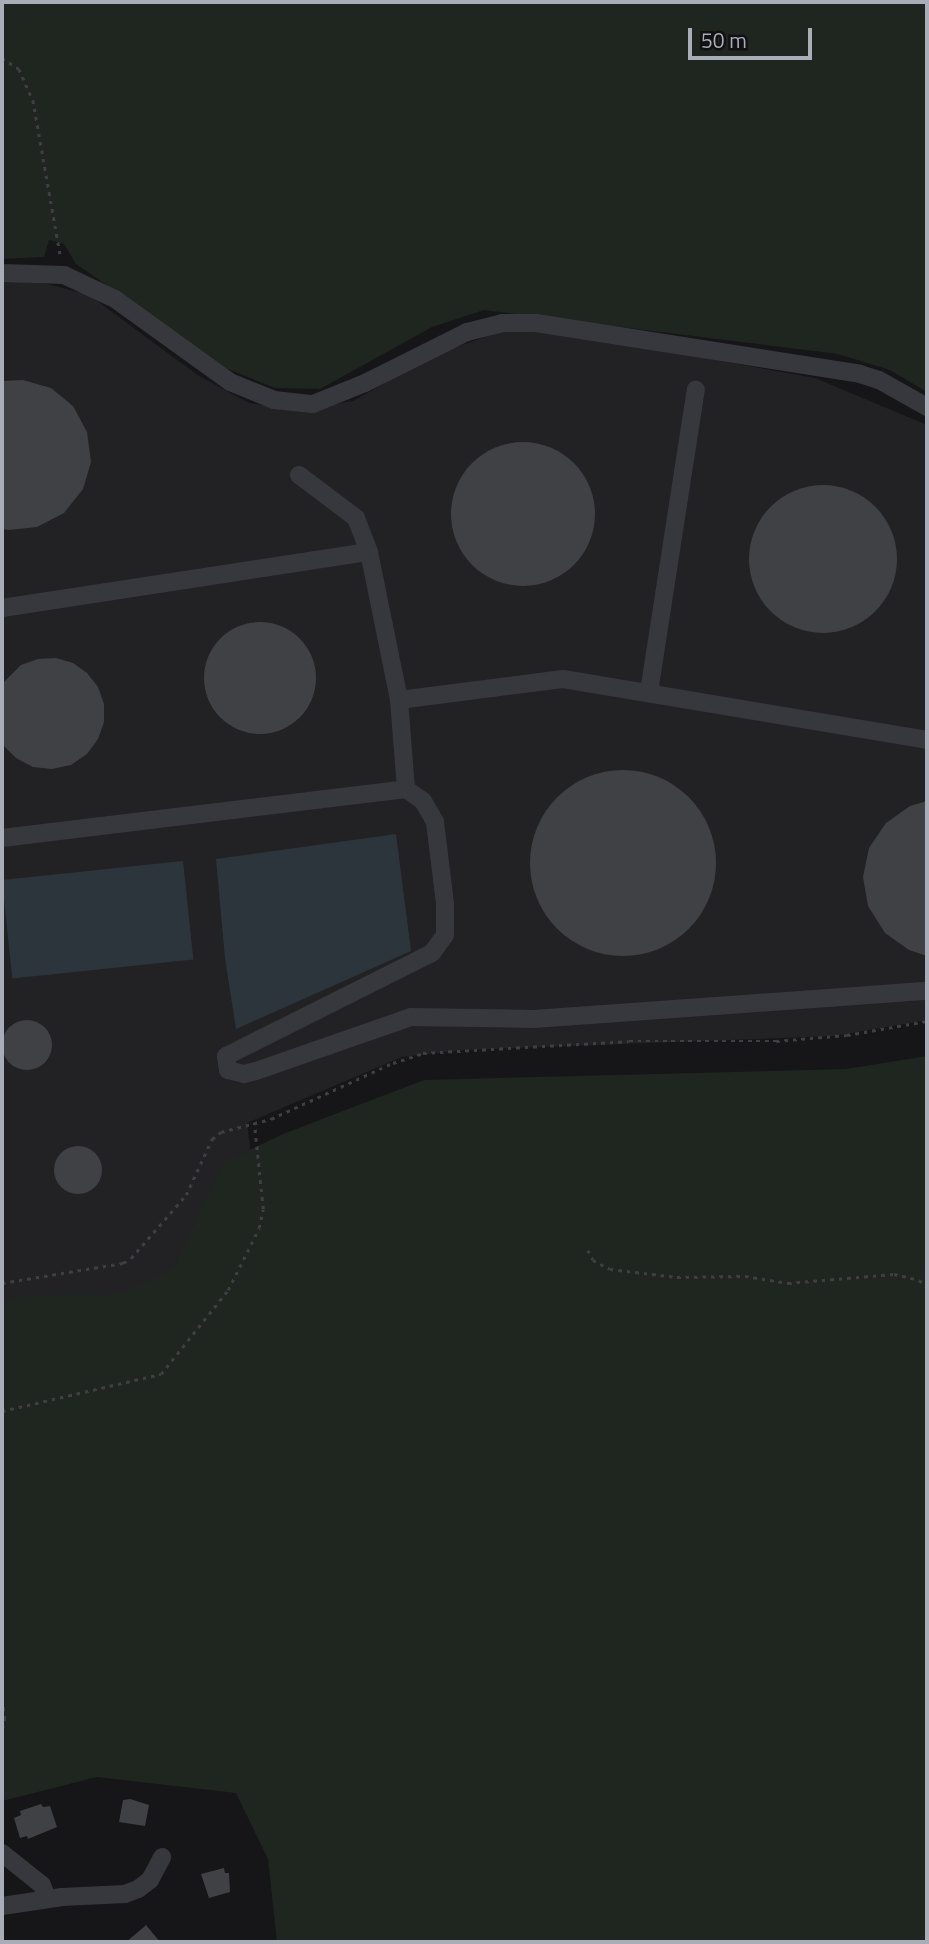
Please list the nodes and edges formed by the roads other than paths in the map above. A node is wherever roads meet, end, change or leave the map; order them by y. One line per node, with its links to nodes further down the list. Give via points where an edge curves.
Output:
1 (2, 273): 3 (street, via 64,275 115,299 230,382 274,400 313,404 467,332 502,323 536,323 860,374)
2 (696, 390): 7 (street)
3 (927, 407)
4 (299, 475): 5 (street, via 356,518)
5 (369, 552): 6 (street); 8 (street)
6 (2, 608)
7 (649, 692): 8 (street, via 563,679); 9 (street)
8 (399, 700): 10 (street)
9 (927, 740)
10 (406, 789): 11 (street); 12 (street, via 423,801 435,822 445,935 432,953 226,1056 228,1070 256,1071 411,1017 534,1019)
11 (2, 838)
12 (927, 991)
13 (2, 1853): 15 (street, via 42,1885)
14 (162, 1857): 15 (street, via 150,1880 125,1894)
15 (47, 1898): 16 (street)
16 (2, 1906)

